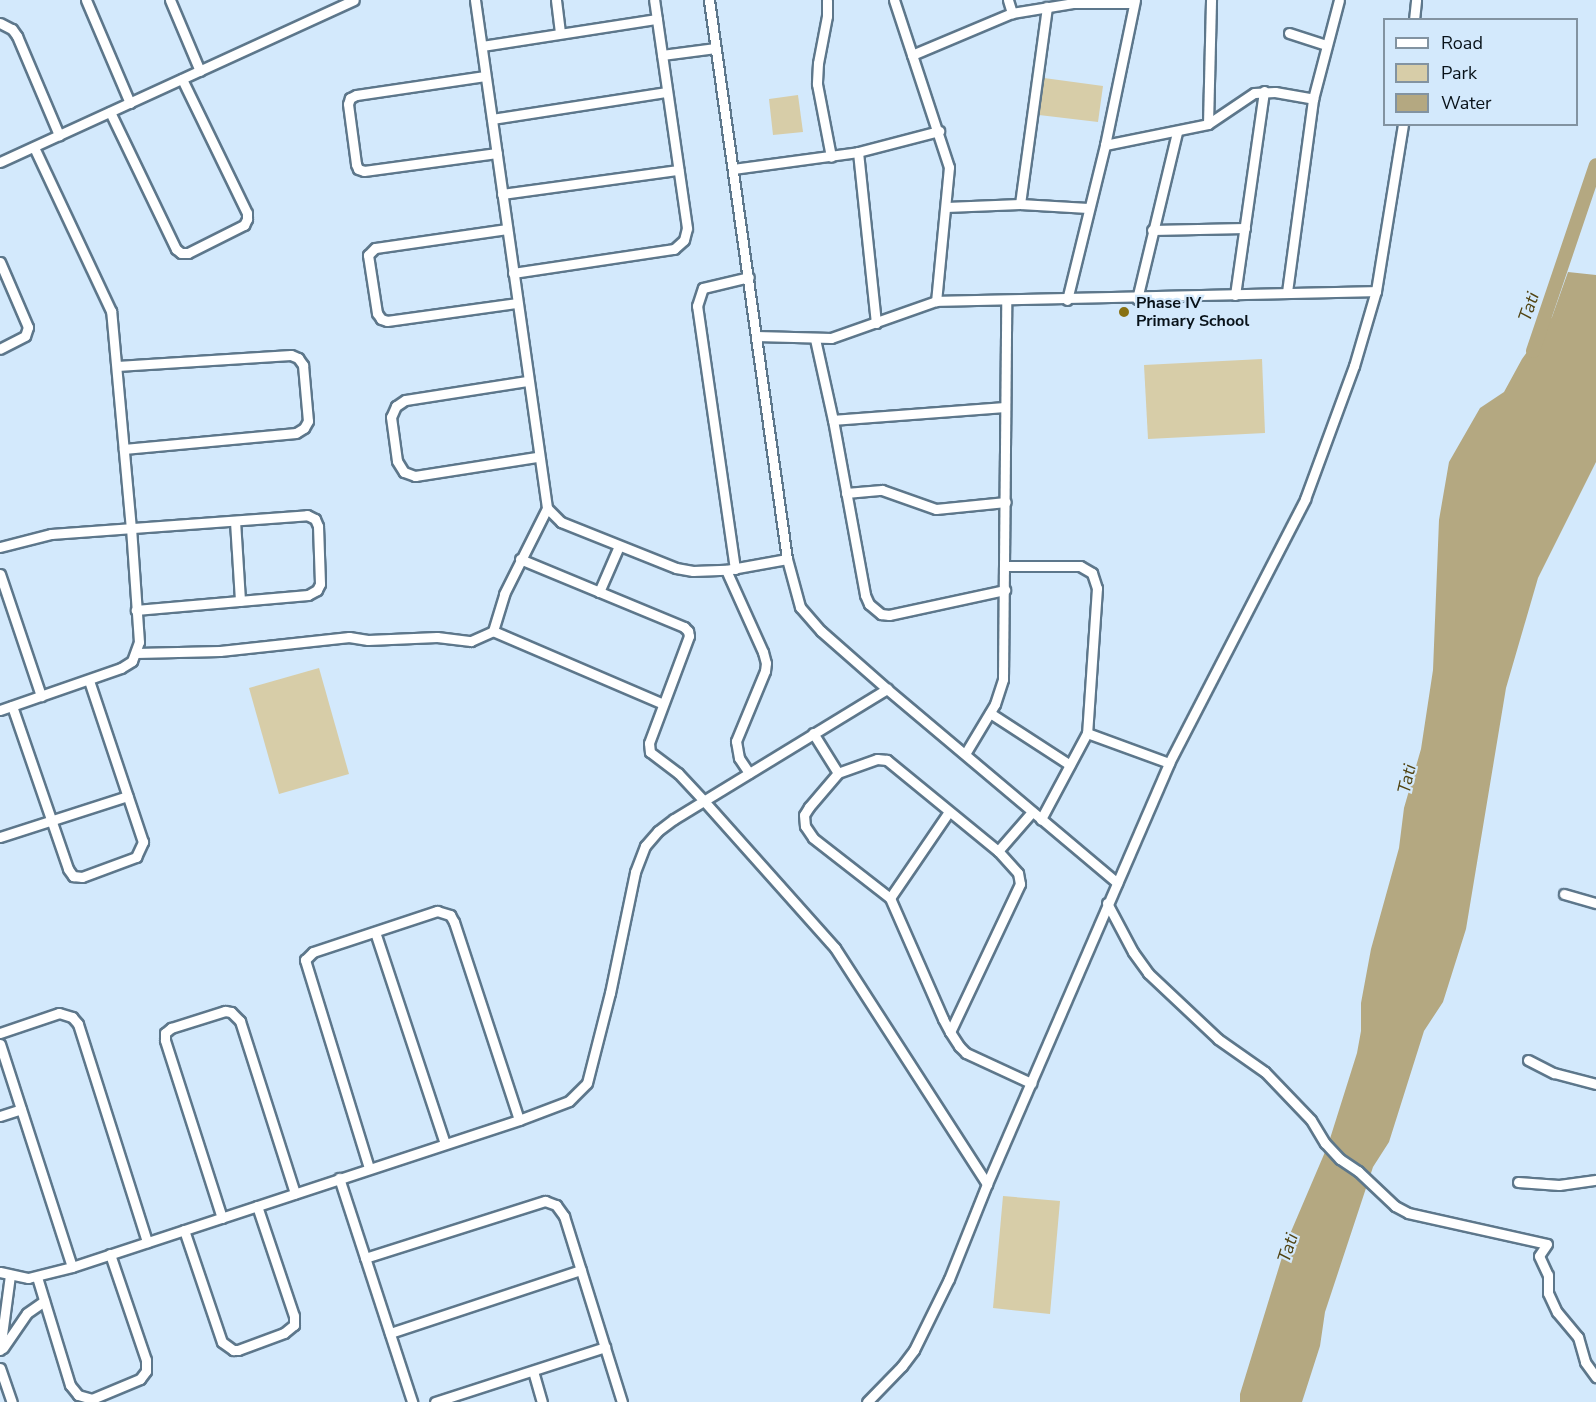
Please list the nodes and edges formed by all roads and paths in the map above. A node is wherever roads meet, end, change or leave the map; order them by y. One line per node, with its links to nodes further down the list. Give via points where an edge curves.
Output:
1 (86, 0): 34 (street)
2 (170, 0): 28 (street)
3 (354, 0): 28 (street)
4 (475, 0): 24 (street)
5 (556, 0): 21 (street)
6 (654, 0): 19 (street)
7 (708, 0): 25 (street)
8 (827, 0): 46 (street, via 817,84)
9 (894, 0): 27 (street)
10 (1008, 0): 17 (street)
11 (1211, 0): 37 (street)
12 (1339, 0): 23 (street)
13 (1416, 0): 18 (street)
14 (1074, 1): 15 (street); 16 (street)
15 (1134, 2): 42 (street)
16 (1047, 7): 17 (street); 51 (street)
17 (1012, 13): 27 (street)
18 (1414, 18)
19 (657, 19): 21 (street); 26 (street)
20 (0, 23): 41 (street, via 16,36)
21 (560, 33): 24 (street)
22 (1289, 33): 23 (street)
23 (1326, 45): 33 (street)
24 (482, 46): 29 (street)
25 (716, 48): 26 (street); 49 (street)
26 (662, 55): 32 (street)
27 (912, 55): 39 (street)
28 (200, 71): 30 (street)
29 (485, 76): 36 (street); 45 (street, via 351,98 348,104 356,164 364,171)
30 (182, 79): 34 (street); 35 (street, via 247,213 244,225 189,253 176,249)
31 (1264, 91): 33 (street); 37 (street, via 1245,97); 54 (street)
32 (667, 92): 36 (street); 48 (street)
33 (1313, 99): 61 (street)
34 (130, 103): 35 (street)
35 (110, 112): 41 (street)
36 (492, 119): 45 (street)
37 (1208, 124): 40 (street)
38 (1403, 126): 60 (street)
39 (939, 131): 44 (street); 52 (street, via 949,167)
40 (1177, 132): 42 (street); 56 (street)
41 (59, 135): 43 (street)
42 (1105, 145): 53 (street)
43 (34, 147): 47 (street); 72 (street, via 106,296 114,327)
44 (858, 152): 46 (street); 68 (street)
45 (497, 153): 50 (street)
46 (831, 157): 49 (street)
47 (0, 162)
48 (678, 170): 50 (street); 58 (street, via 687,228 680,246)
49 (733, 170): 59 (street)
50 (502, 194): 55 (street)
51 (1020, 204): 52 (street); 53 (street)
52 (946, 207): 65 (street)
53 (1088, 208): 64 (street)
54 (1245, 228): 56 (street); 62 (street)
55 (507, 229): 58 (street); 67 (street, via 375,248 368,255 377,313 387,321)
56 (1152, 230): 63 (street)
57 (0, 261): 71 (street, via 28,327 25,336)
58 (513, 273): 67 (street)
59 (749, 277): 69 (street); 88 (street, via 703,288 697,306)
60 (1376, 291): 61 (street); 106 (street, via 1354,366 1305,499)
61 (1287, 292): 62 (street)
62 (1235, 296): 63 (street)
63 (1137, 299): 64 (street)
64 (1067, 300): 66 (street)
65 (936, 301): 66 (street); 68 (street)
66 (1006, 301): 74 (street)
67 (516, 303): 73 (street)
68 (876, 323): 70 (street)
69 (756, 336): 70 (street); 86 (street)
70 (815, 339): 75 (street)
71 (0, 349)
72 (117, 366): 76 (street); 76 (street, via 291,355 303,365 308,422 296,433)
73 (526, 381): 77 (street); 77 (street, via 405,400 396,406 391,417 397,461 404,472 415,476)
74 (1004, 407): 75 (street); 79 (street)
75 (833, 420): 78 (street)
76 (124, 449): 82 (street)
77 (537, 458): 80 (street)
78 (846, 493): 79 (street, via 882,490 936,509); 90 (street, via 865,595 881,614)
79 (1006, 502): 87 (street)
80 (546, 508): 83 (street, via 561,522); 85 (street)
81 (235, 521): 82 (street); 92 (street); 92 (street, via 307,515 318,526 317,590 308,595)
82 (131, 530): 84 (street, via 51,534); 93 (street)
83 (619, 546): 88 (street, via 676,568); 91 (street)
84 (0, 547)
85 (520, 559): 91 (street); 94 (street)
86 (787, 559): 88 (street); 97 (street, via 795,596 808,618)
87 (1005, 566): 90 (street); 104 (street, via 1080,566 1092,573 1097,588)
88 (730, 569): 109 (street, via 766,663 736,741 739,758)
89 (0, 574): 98 (street)
90 (1005, 590): 102 (street, via 1003,678)
91 (599, 592): 99 (street, via 688,631)
92 (240, 601): 93 (street)
93 (136, 610): 95 (street)
94 (493, 631): 95 (street, via 471,641 437,637 350,638 220,651); 99 (street)
95 (136, 653): 96 (street, via 121,668)
96 (89, 681): 98 (street); 110 (street)
97 (887, 689): 103 (street); 105 (street)
98 (41, 696): 100 (street)
99 (663, 704): 111 (street, via 649,742 650,752 678,773)
100 (12, 706): 101 (street); 115 (street)
101 (0, 710)
102 (990, 713): 105 (street); 107 (street)
103 (813, 733): 108 (street); 109 (street)
104 (1087, 733): 106 (street); 107 (street)
105 (964, 754): 112 (street)
106 (1169, 763): 118 (street)
107 (1070, 765): 114 (street)
108 (838, 772): 113 (street, via 877,759 887,760); 120 (street, via 804,815 805,826 813,838)
109 (749, 773): 111 (street)
110 (128, 796): 115 (street); 115 (street, via 142,850 136,857 82,877 73,876 68,869)
111 (704, 801): 132 (street, via 666,825 645,846 635,872 587,1083 569,1101); 138 (street, via 835,948)
112 (1032, 812): 114 (street); 117 (street)
113 (948, 813): 117 (street); 120 (street)
114 (1041, 819): 118 (street)
115 (51, 821): 116 (street)
116 (0, 837)
117 (998, 851): 124 (street, via 1016,869 1020,884)
118 (1117, 883): 121 (street)
119 (1564, 894): 122 (street)
120 (890, 898): 124 (street)
121 (1107, 903): 128 (street); 157 (street, via 1148,973 1218,1039 1265,1072 1311,1120 1340,1159 1395,1206 1408,1213 1546,1244 1539,1256 1548,1275 1548,1293 1557,1312 1578,1336 1585,1362)
122 (1596, 903)
123 (375, 932): 132 (street, via 437,911 450,915); 133 (street); 134 (street, via 313,952 305,960)
124 (950, 1032): 128 (street, via 966,1053)
125 (0, 1034): 143 (street, via 59,1013 72,1017 78,1024)
126 (0, 1044): 130 (street)
127 (1528, 1060): 129 (street, via 1554,1073)
128 (1031, 1083): 138 (street)
129 (1596, 1084)
130 (21, 1109): 131 (street); 146 (street)
131 (0, 1116)
132 (519, 1120): 133 (street)
133 (445, 1144): 134 (street)
134 (369, 1168): 135 (street)
135 (339, 1178): 139 (street); 145 (street)
136 (1596, 1180): 137 (street, via 1545,1186)
137 (1518, 1182)
138 (987, 1184): 163 (street, via 914,1350)
139 (295, 1193): 140 (street); 141 (street, via 240,1021 225,1011 171,1028 165,1033 165,1040)
140 (257, 1206): 141 (street); 142 (street, via 294,1324 284,1333 238,1350 222,1342)
141 (222, 1218): 142 (street)
142 (184, 1230): 143 (street)
143 (147, 1242): 144 (street)
144 (110, 1254): 146 (street); 151 (street, via 146,1360 147,1371 140,1379 92,1399 73,1391)
145 (365, 1258): 147 (street, via 545,1201 556,1205 564,1216); 152 (street)
146 (72, 1267): 150 (street)
147 (580, 1270): 152 (street); 153 (street)
148 (0, 1272): 149 (street)
149 (10, 1275): 150 (street); 154 (street)
150 (37, 1277): 151 (street)
151 (44, 1301): 154 (street, via 22,1320)
152 (390, 1334): 159 (street)
153 (604, 1347): 156 (street); 162 (street)
154 (0, 1352)
155 (0, 1368): 158 (street)
156 (533, 1371): 160 (street); 161 (street)
157 (1596, 1377)
158 (12, 1402)
159 (412, 1402)
160 (435, 1402)
161 (542, 1402)
162 (622, 1402)
163 (867, 1402)

